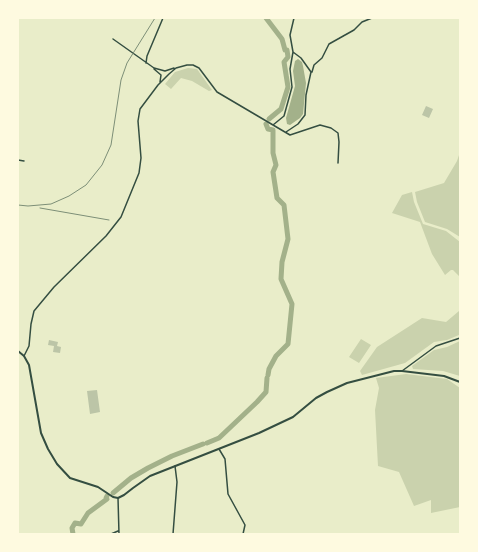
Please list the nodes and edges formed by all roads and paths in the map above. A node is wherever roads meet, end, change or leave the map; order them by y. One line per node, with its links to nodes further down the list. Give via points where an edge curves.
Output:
1 (164, 18): 6 (street, via 146,56)
2 (294, 18): 5 (street, via 290,35)
3 (372, 18): 9 (street, via 329,44)
4 (113, 39): 6 (street)
5 (293, 52): 9 (street); 11 (street, via 290,70 292,87 284,116)
6 (146, 63): 7 (street)
7 (154, 68): 8 (street); 10 (street, via 162,75)
8 (176, 68): 10 (street); 11 (street, via 187,65 200,68 217,92)
9 (312, 72): 12 (street, via 306,95 305,115)
10 (160, 84): 18 (street, via 144,102 139,114 139,173 121,217 34,311 29,346)
11 (273, 125): 12 (street)
12 (286, 133): 15 (street, via 290,135 320,125 331,128 338,133)
13 (18, 160): 14 (street)
14 (24, 161)
15 (338, 163)
16 (460, 338): 19 (street, via 436,346)
17 (18, 351): 18 (street)
18 (24, 356): 23 (street, via 31,372 41,433 57,464 70,478 98,487)
19 (402, 371): 20 (street, via 444,376); 21 (street, via 336,388 316,398 293,417)
20 (460, 382)
21 (219, 449): 22 (street); 28 (street, via 225,460 228,494 245,525)
22 (175, 466): 23 (street, via 150,476); 27 (street)
23 (118, 498): 24 (street)
24 (119, 531): 25 (street); 26 (street)
25 (110, 534)
26 (119, 534)
27 (173, 534)
28 (243, 534)

